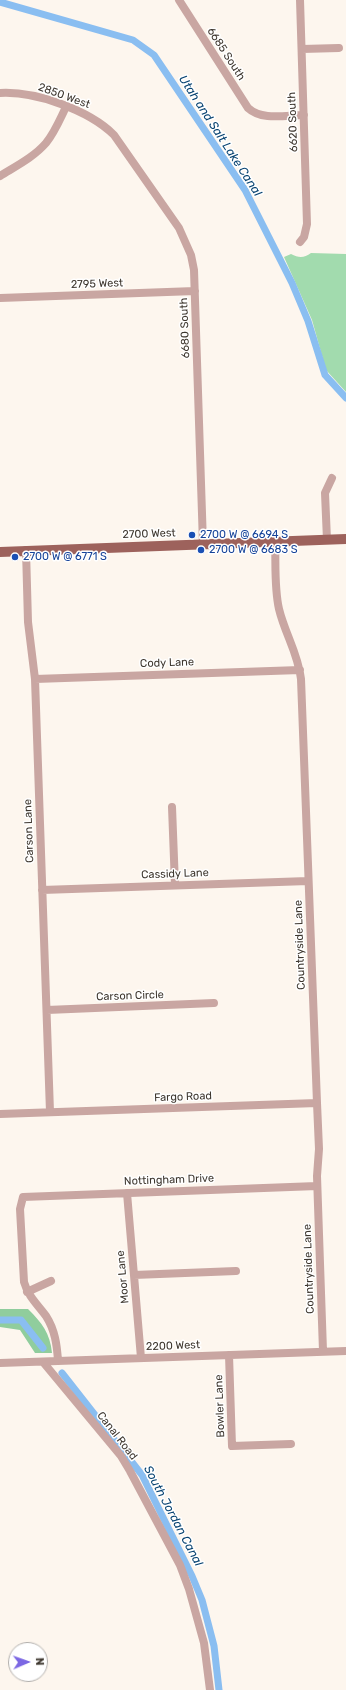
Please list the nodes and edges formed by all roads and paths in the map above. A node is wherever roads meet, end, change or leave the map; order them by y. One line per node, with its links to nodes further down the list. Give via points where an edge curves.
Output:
1 (179, 0): 7 (street, 6685 South, via 248,108 259,115)
2 (300, 0): 4 (street, 6620 South)
3 (339, 48): 4 (street)
4 (302, 50): 7 (street, 6620 South)
5 (0, 93): 6 (street, 2850 West, via 22,93)
6 (66, 107): 8 (street, 2850 West, via 93,118); 9 (street, via 46,143 34,155)
7 (304, 115): 10 (street, 6620 South, via 308,224)
8 (114, 135): 11 (street, 6680 South, via 182,234 191,255)
9 (0, 176)
10 (300, 242)
11 (195, 291): 12 (street, 2795 West); 17 (street, 6680 South)
12 (0, 298)
13 (332, 478): 15 (street, via 325,493)
14 (346, 539): 15 (main road, 2700 West)
15 (327, 540): 16 (main road, 2700 West)
16 (275, 541): 17 (main road, 2700 West); 20 (street, Countryside Lane, via 279,608)
17 (203, 544): 18 (main road, 2700 West)
18 (26, 550): 19 (main road, 2700 West); 21 (street, Carson Lane, via 28,622)
19 (0, 552)
20 (300, 670): 21 (street, Cody Lane); 23 (street, Countryside Lane)
21 (35, 679): 25 (street, Carson Lane)
22 (172, 807): 24 (street)
23 (308, 881): 24 (street, Cassidy Lane); 28 (street, Countryside Lane)
24 (175, 885): 25 (street, Cassidy Lane)
25 (42, 890): 27 (street, Carson Lane)
26 (214, 1003): 27 (street, Carson Circle)
27 (47, 1010): 29 (street, Carson Lane)
28 (317, 1103): 29 (street, Fargo Road); 31 (street, Countryside Lane)
29 (50, 1112): 30 (street, Fargo Road)
30 (0, 1114)
31 (317, 1186): 32 (street, Nottingham Drive); 37 (street, Countryside Lane)
32 (127, 1193): 34 (street, Moor Lane); 36 (street, Nottingham Drive, via 22,1197 22,1265)
33 (236, 1271): 34 (street)
34 (134, 1275): 40 (street, Moor Lane)
35 (51, 1281): 36 (street)
36 (27, 1292): 41 (street, via 50,1323 56,1341)
37 (323, 1351): 38 (street, 2200 West); 39 (street, 2200 West)
38 (346, 1351)
39 (229, 1355): 40 (street, 2200 West); 44 (street, Bowler Lane, via 232,1446)
40 (141, 1358): 41 (street, 2200 West)
41 (58, 1361): 42 (street, 2200 West)
42 (43, 1362): 43 (street, 2200 West); 45 (street, Canal Road, via 121,1456 180,1565 204,1643)
43 (0, 1363)
44 (290, 1444)
45 (210, 1690)

